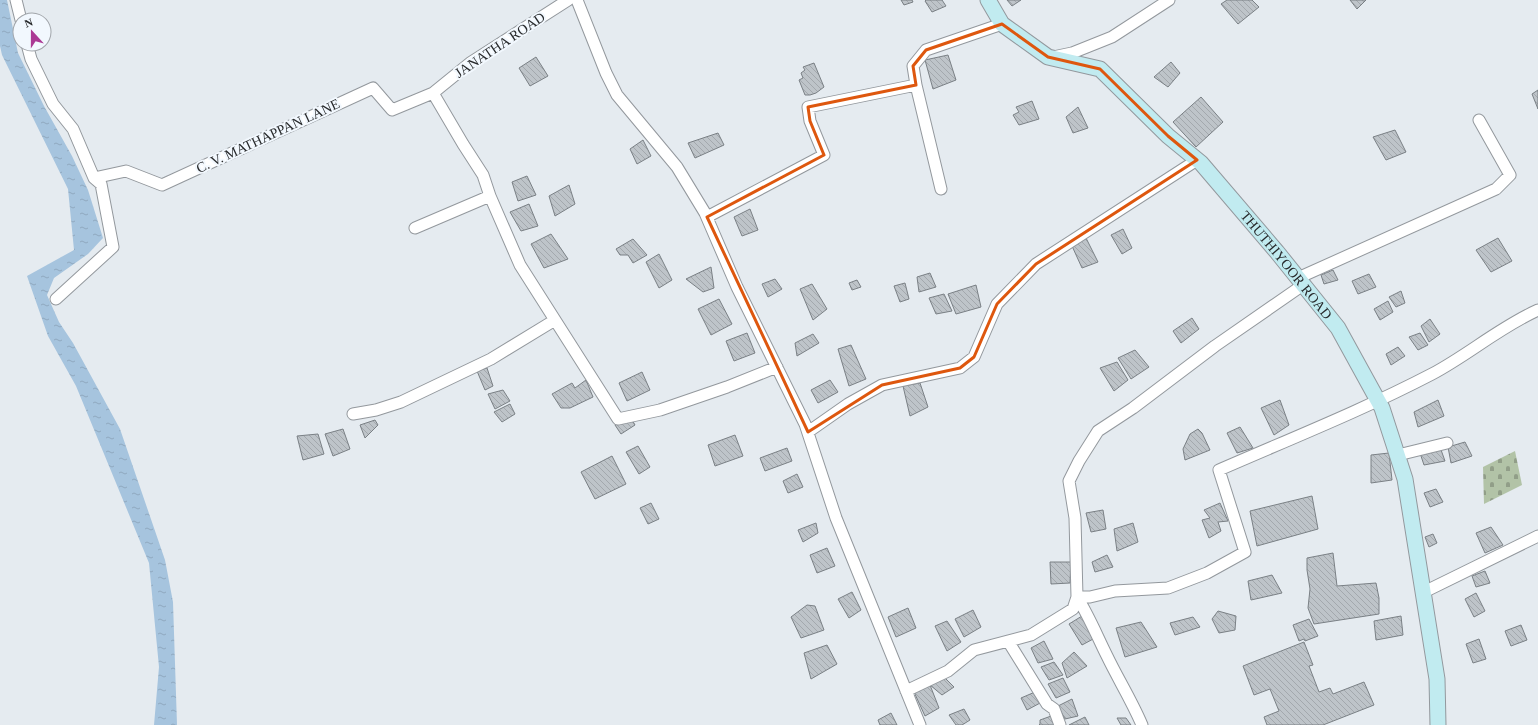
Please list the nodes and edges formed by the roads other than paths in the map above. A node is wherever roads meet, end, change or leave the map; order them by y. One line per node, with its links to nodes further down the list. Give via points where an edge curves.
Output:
1 (16, 0): 6 (street)
2 (568, 0): 11 (street, JANATHA ROAD, via 470,63)
3 (577, 0): 17 (street, via 617,95 677,166)
4 (988, 0): 7 (main road, THUTHIYOOR ROAD)
5 (1169, 0): 9 (street, via 1112,37 1072,53)
6 (19, 12)
7 (1002, 24): 9 (main road, THUTHIYOOR ROAD); 10 (street, via 926,50 913,66)
8 (29, 52): 14 (street, via 53,104 73,129)
9 (1048, 57): 13 (main road, THUTHIYOOR ROAD, via 1100,69 1168,136)
10 (916, 85): 15 (street); 17 (street, via 808,107 810,121 824,155)
11 (433, 93): 14 (street, C. V. MATHAPPAN LANE, via 392,110 373,88 162,185 126,171); 16 (street, via 483,175)
12 (1479, 120): 19 (street, via 1510,175 1496,189)
13 (1197, 160): 19 (main road, THUTHIYOOR ROAD); 26 (street, via 1036,264 997,304 974,357 960,368 882,385 848,404)
14 (94, 178): 20 (street, via 101,184 114,247)
15 (941, 188)
16 (490, 196): 18 (street); 22 (street, via 520,265)
17 (707, 218): 23 (street, via 737,287)
18 (415, 228)
19 (1300, 282): 24 (main road, THUTHIYOOR ROAD, via 1338,328); 31 (street, via 1133,408 1098,431 1069,481 1075,518)
20 (56, 300)
21 (1538, 310): 24 (street, via 1448,365)
22 (555, 320): 23 (street, via 618,419 660,410); 25 (street, via 491,359 401,402)
23 (777, 367): 26 (street)
24 (1378, 401): 28 (main road, THUTHIYOOR ROAD); 31 (street, via 1219,470 1245,552 1207,573 1168,588)
25 (353, 414)
26 (808, 432): 33 (street, via 836,518)
27 (1447, 443): 28 (street)
28 (1398, 456): 30 (main road, THUTHIYOOR ROAD, via 1405,479)
29 (1538, 536): 30 (street)
30 (1424, 592): 37 (main road, THUTHIYOOR ROAD, via 1437,679)
31 (1077, 597): 32 (street, via 1073,609 1067,613 1031,635); 36 (street)
32 (1008, 641): 33 (street, via 974,650 948,671); 35 (street, via 1047,704 1054,709)
33 (906, 691): 34 (street)
34 (920, 725)
35 (1060, 725)
36 (1142, 725)
37 (1438, 725)

